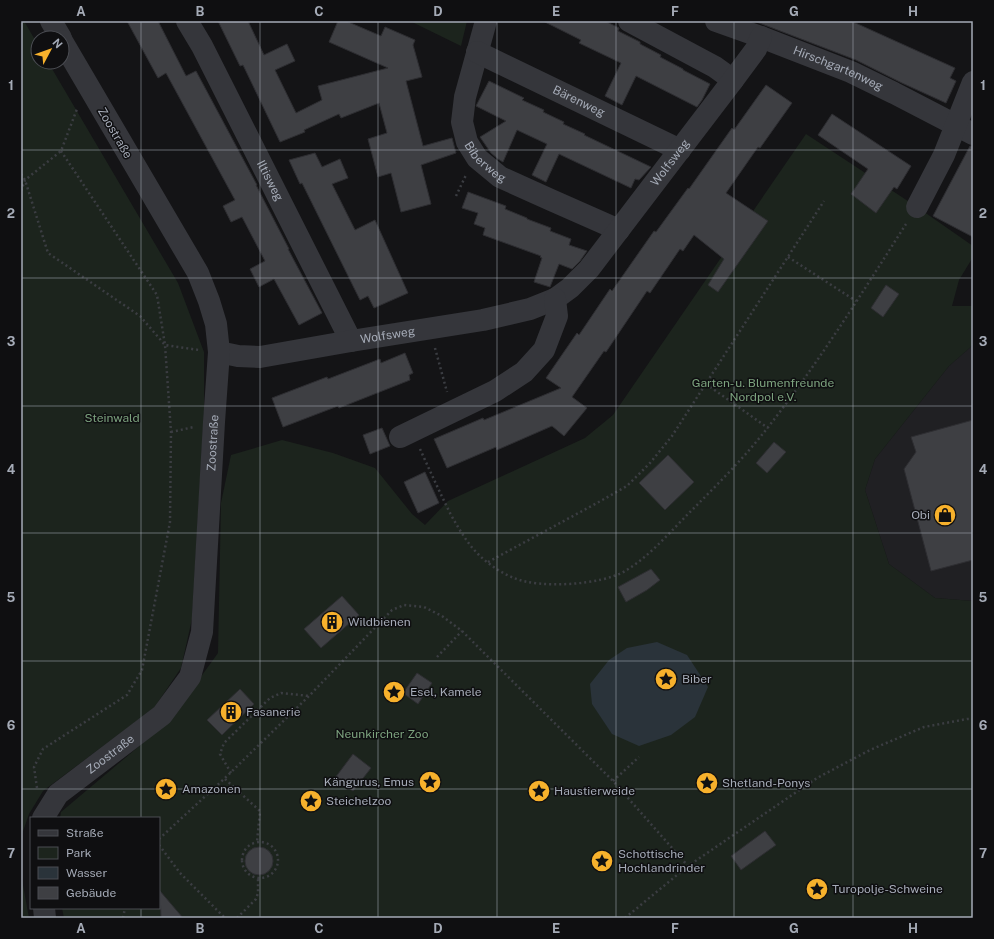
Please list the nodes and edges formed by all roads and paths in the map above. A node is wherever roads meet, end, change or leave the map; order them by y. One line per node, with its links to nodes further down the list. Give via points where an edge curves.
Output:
1 (51, 21): 6 (street, Zoostraße)
2 (187, 21): 26 (street, Iltisweg)
3 (486, 21): 8 (street, Biberweg)
4 (629, 21): 10 (street, via 715,67)
5 (716, 21): 7 (street, Hirschgartenweg)
6 (56, 30)
7 (761, 37): 10 (street, Wolfsweg, via 756,49); 13 (street, Hirschgartenweg, via 851,72)
8 (477, 52): 14 (street, Bärenweg); 21 (street, Biberweg, via 465,97 462,122 467,142 477,158 500,176)
9 (70, 55): 12 (street, Zoostraße)
10 (733, 80): 14 (street, Wolfsweg)
11 (973, 82): 13 (street)
12 (86, 84): 15 (path); 28 (street, Zoostraße, via 198,273 216,324)
13 (965, 129): 20 (street, via 944,155)
14 (680, 150): 21 (street, Wolfsweg)
15 (61, 151): 17 (path); 27 (path, via 157,295)
16 (21, 174): 17 (path)
17 (25, 180): 18 (path); 27 (path, via 48,253 140,316)
18 (21, 191)
19 (824, 201): 22 (path)
20 (917, 207): 24 (path)
21 (619, 230): 23 (street, Wolfsweg, via 589,269)
22 (788, 256): 24 (path); 29 (path)
23 (555, 299): 25 (street, Wolfsweg, via 530,309 483,320); 30 (street, via 557,316 544,350 524,372 495,391)
24 (856, 301): 31 (path, via 808,375)
25 (431, 328): 26 (street, Wolfsweg); 30 (path)
26 (351, 341): 28 (street, Wolfsweg, via 260,357)
27 (165, 345): 28 (path); 42 (path, via 171,432 170,522 142,670 127,695 43,749 34,767)
28 (219, 352): 43 (street, Zoostraße, via 202,632 190,677 162,715 58,794)
29 (706, 384): 31 (path); 33 (path, via 672,436 627,486)
30 (454, 411): 32 (street)
31 (768, 428): 33 (path, via 662,541 639,562 623,572 602,579 568,584 536,583 516,579)
32 (406, 434): 33 (path, via 460,531 478,554)
33 (488, 562)
34 (462, 631): 35 (path); 36 (path, via 442,616 424,607 404,605 392,610); 41 (path)
35 (437, 657)
36 (309, 696): 39 (path); 39 (path, via 282,693 270,698 224,742 220,754)
37 (973, 719): 47 (path, via 924,727 870,750 817,778)
38 (640, 757): 41 (path)
39 (231, 773): 40 (path)
40 (225, 778): 44 (path); 45 (path, via 260,811)
41 (613, 781): 47 (path)
42 (37, 789)
43 (44, 817)
44 (160, 839)
45 (257, 842): 48 (path, via 247,847 241,858 245,871); 48 (path, via 265,843 274,849 278,861 273,873)
46 (160, 846): 49 (path, via 180,873)
47 (688, 866): 51 (path)
48 (258, 879): 50 (path, via 256,899)
49 (225, 918)
50 (237, 918)
51 (625, 918)

